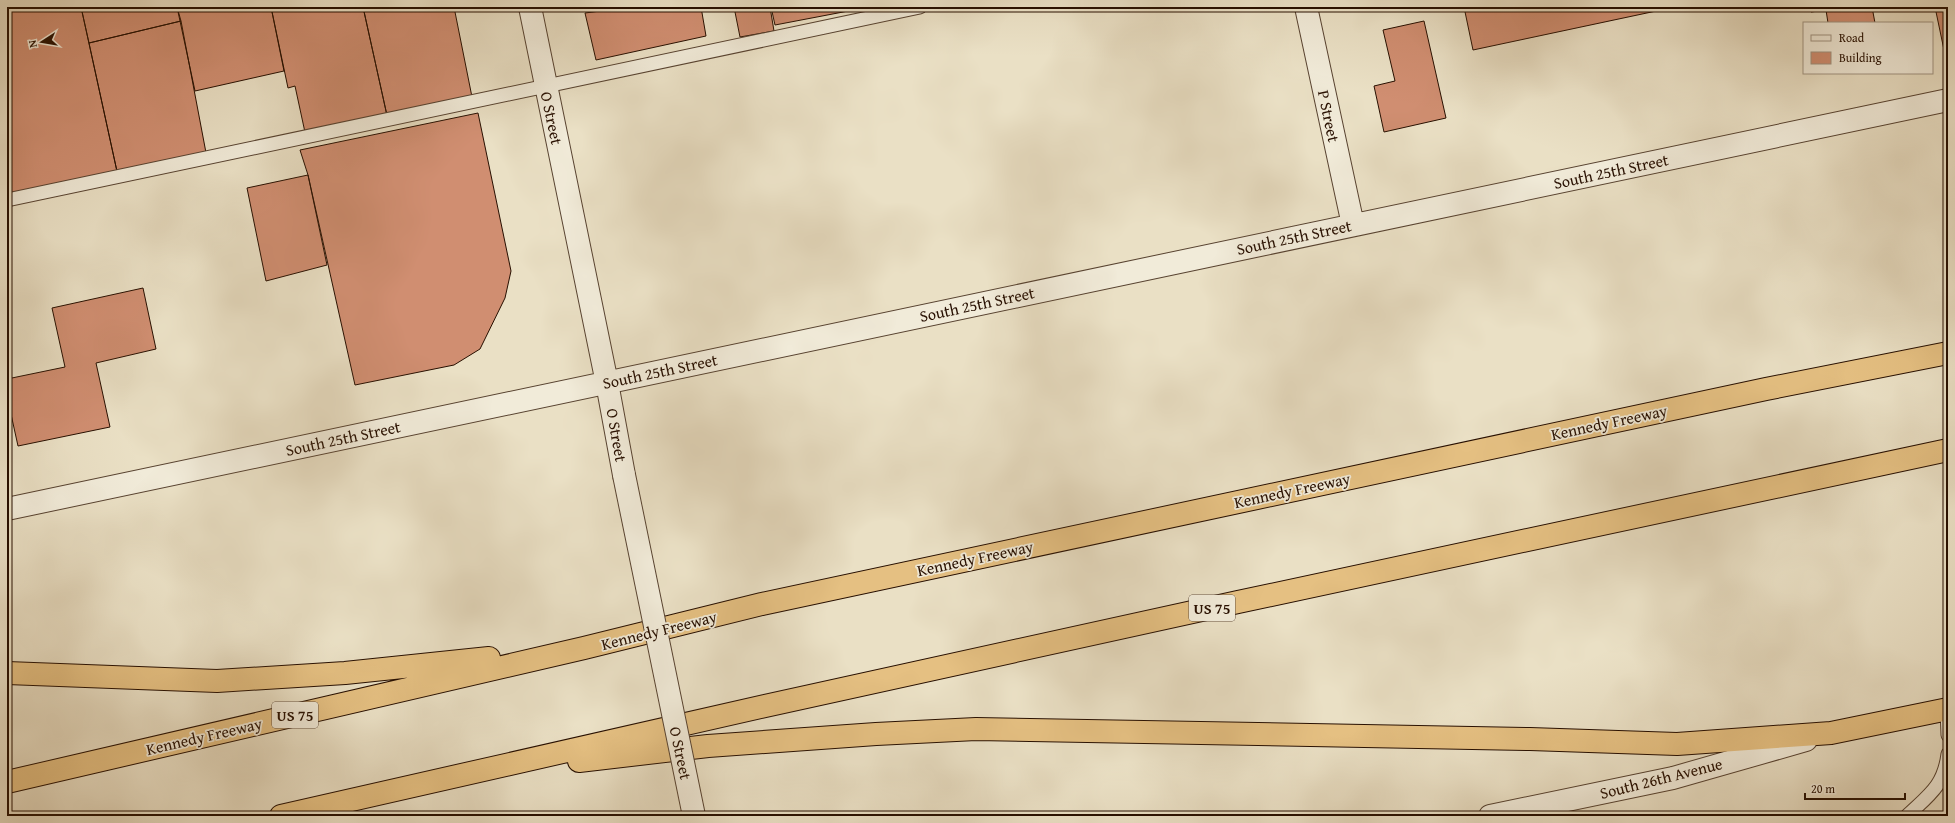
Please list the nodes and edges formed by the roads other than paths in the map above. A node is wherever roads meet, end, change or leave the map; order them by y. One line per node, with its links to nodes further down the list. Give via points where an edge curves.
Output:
1 (530, 7): 4 (street, O Street)
2 (920, 7): 4 (lane)
3 (1306, 7): 7 (street, P Street)
4 (546, 87): 6 (lane); 9 (street, O Street)
5 (1948, 100): 7 (street, South 25th Street)
6 (7, 200)
7 (1353, 225): 9 (street, South 25th Street)
8 (1948, 353): 12 (highway, Kennedy Freeway / US 75, via 1758,390 778,600)
9 (607, 383): 11 (street, South 25th Street); 21 (street, O Street, bridge)
10 (1948, 450): 18 (highway, US 75, via 1230,604)
11 (7, 509)
12 (584, 648): 13 (highway, via 345,673 217,681); 19 (highway, Kennedy Freeway / US 75)
13 (7, 672)
14 (1947, 710): 15 (highway); 16 (lane)
15 (1831, 733): 18 (highway, via 1677,744 976,729 708,746); 22 (street, South 26th Avenue, via 1673,778)
16 (1948, 735)
17 (1948, 754): 23 (lane, via 1946,768 1937,788)
18 (477, 772): 20 (highway, US 75)
19 (7, 782)
20 (281, 816)
21 (694, 816)
22 (1490, 816)
23 (1907, 816)

